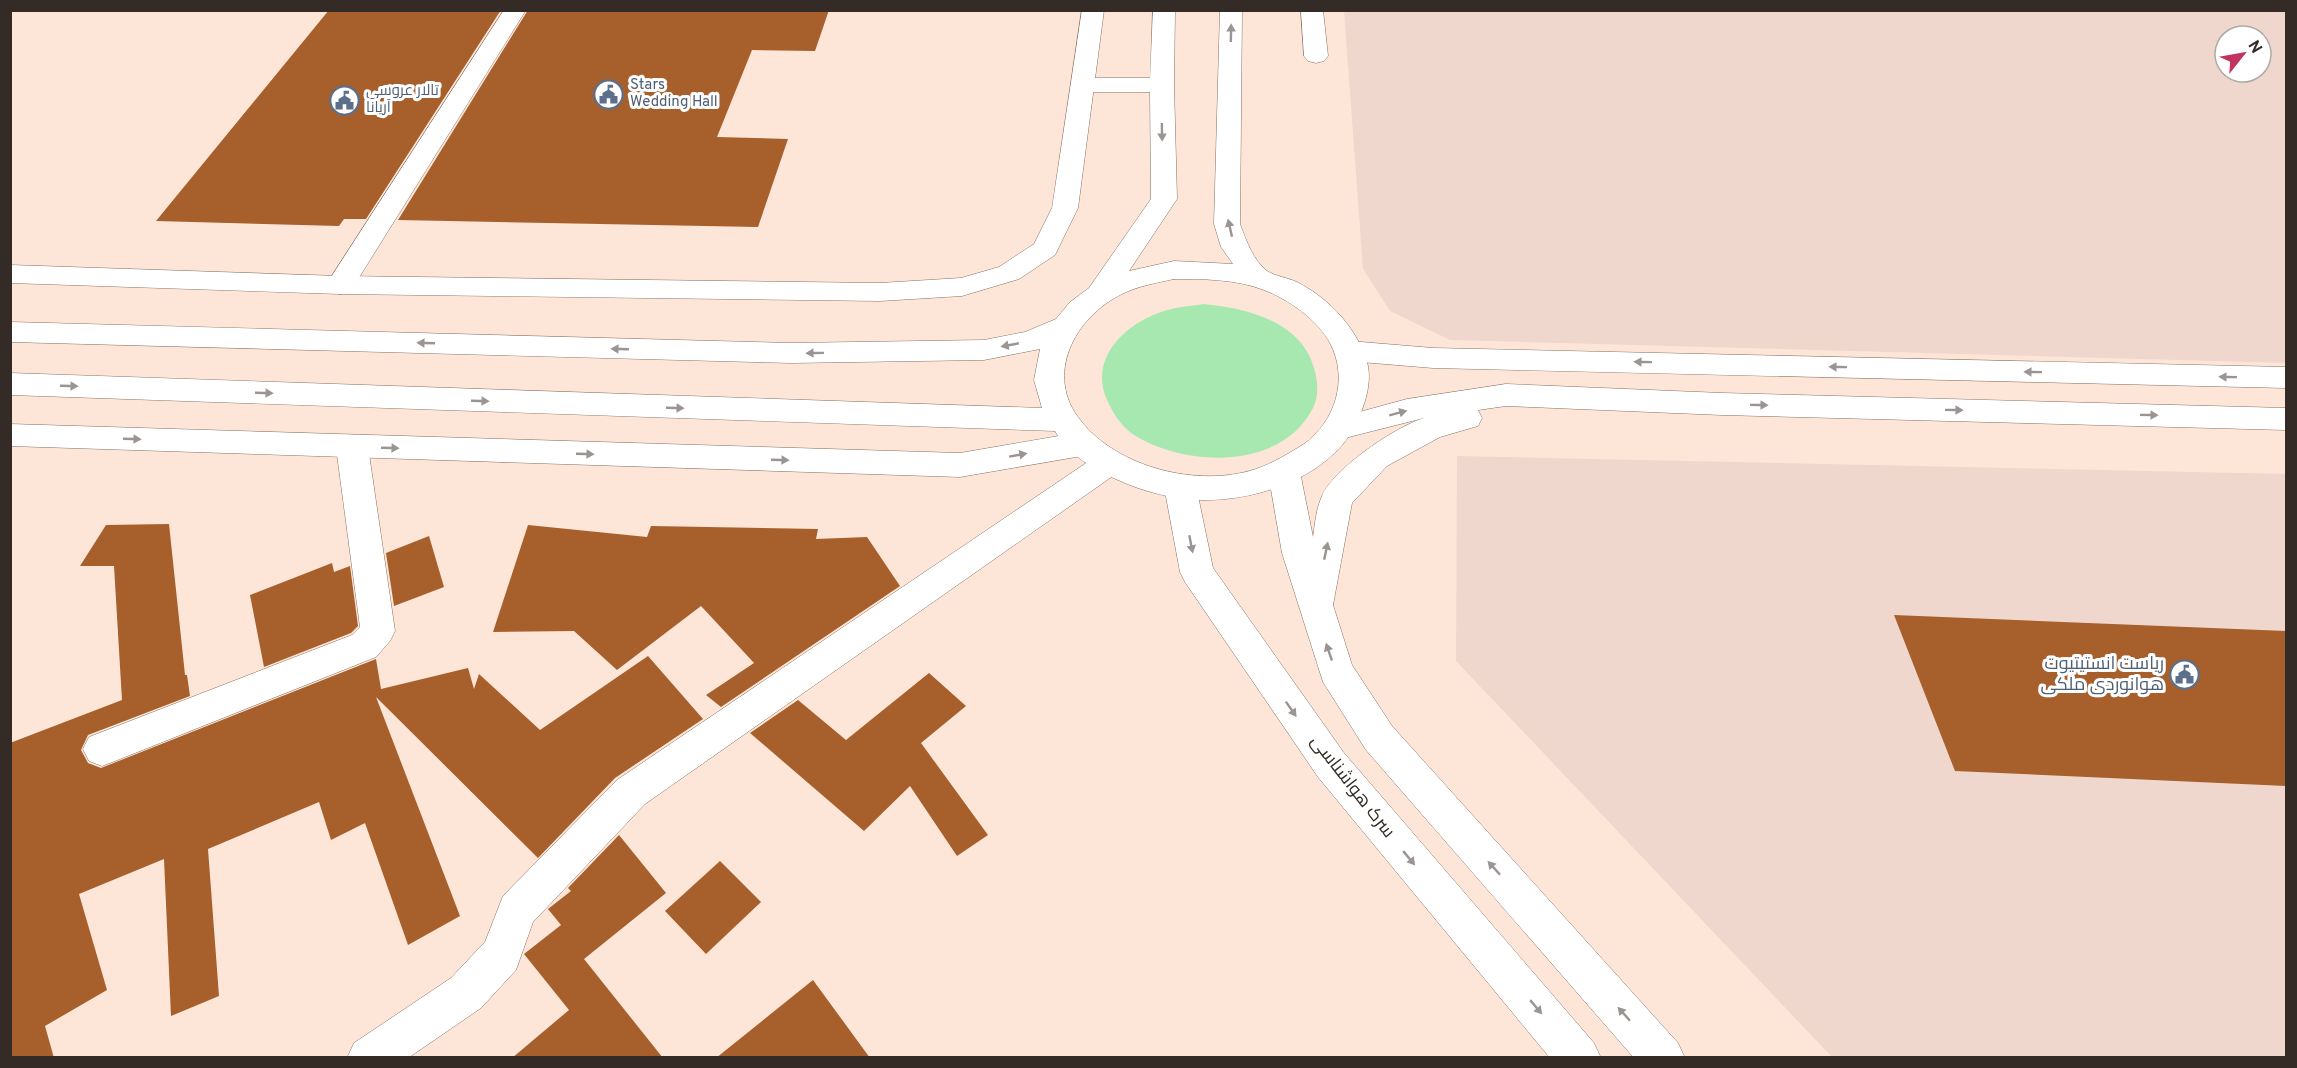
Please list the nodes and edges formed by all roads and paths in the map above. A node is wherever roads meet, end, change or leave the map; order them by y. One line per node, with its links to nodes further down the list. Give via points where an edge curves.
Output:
1 (514, 10): 11 (main road)
2 (1093, 10): 7 (main road)
3 (1164, 10): 8 (main road)
4 (1231, 10): 10 (main road, one-way to 4, via 1235,247 1227,224)
5 (1312, 10): 6 (main road)
6 (1316, 56)
7 (1084, 85): 8 (main road); 11 (main road, via 1065,208 1045,249 1009,273 962,287 880,292)
8 (1162, 85): 12 (main road, one-way to 12, via 1164,199)
9 (10, 274): 11 (main road)
10 (1258, 278): 12 (main road, via 1216,270 1174,270 1133,279); 15 (main road, via 1288,290 1314,307 1335,327)
11 (340, 285)
12 (1098, 295): 13 (main road)
13 (1065, 326): 14 (main road, one-way to 14, via 1031,341 984,350 791,353); 20 (main road, via 1051,356 1049,388)
14 (10, 332)
15 (1349, 351): 16 (main road, one-way to 15, via 1434,358); 21 (main road, via 1355,376 1354,394)
16 (2286, 378)
17 (10, 384): 20 (main road, one-way to 20)
18 (1722, 404): 19 (main road, one-way to 19); 21 (main road, one-way to 18, via 1407,410 1506,395); 27 (main road, one-way to 18, via 1337,498 1376,458 1430,428 1503,408 1658,411)
19 (2286, 419)
20 (1062, 420): 24 (main road)
21 (1341, 428): 25 (main road, via 1320,451)
22 (10, 435): 23 (main road, one-way to 23)
23 (352, 447): 24 (main road, one-way to 24, via 960,465); 28 (main road, via 378,631 374,637 364,646)
24 (1095, 454): 26 (main road, via 1142,478); 29 (main road, via 631,792 517,910 501,955 466,993)
25 (1284, 472): 26 (main road, via 1238,485); 27 (main road, via 1299,553)
26 (1180, 486): 30 (main road, سرک هواشناسی, one-way to 30, via 1197,573 1331,765)
27 (1315, 608): 31 (main road, one-way to 27, via 1379,738 1336,671)
28 (102, 749)
29 (369, 1058)
30 (1579, 1058)
31 (1663, 1058)

